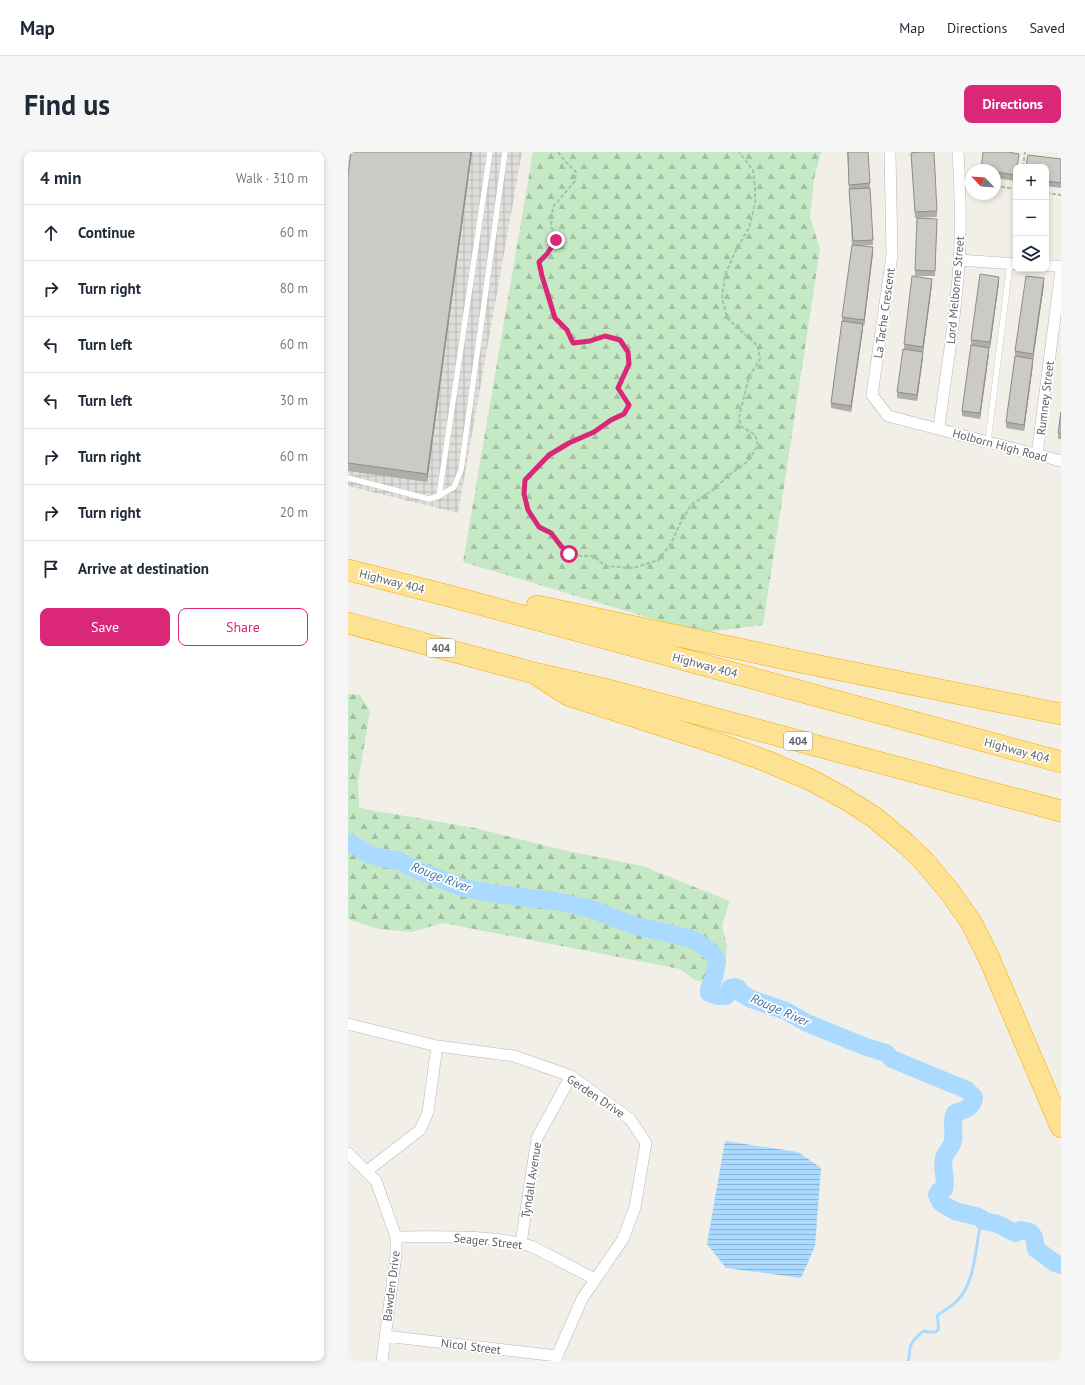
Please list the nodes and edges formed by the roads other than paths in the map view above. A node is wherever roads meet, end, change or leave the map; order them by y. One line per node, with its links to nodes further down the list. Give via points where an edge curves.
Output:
1 (490, 152): 16 (lane)
2 (505, 152): 16 (lane, via 461,470 454,487)
3 (890, 152): 11 (street, La Tache Crescent, via 892,255 872,395 888,416)
4 (958, 152): 5 (street, Lord Melborne Street)
5 (959, 260): 6 (street); 11 (street, Lord Melborne Street)
6 (1013, 264): 12 (lane)
7 (1049, 266): 8 (street)
8 (1061, 266)
9 (1061, 270): 10 (street, Rumney Street)
10 (1058, 319): 13 (street, Rumney Street)
11 (938, 428): 12 (street, Holborn High Road)
12 (988, 441): 13 (street, Holborn High Road)
13 (1037, 455): 14 (street, Holborn High Road)
14 (1061, 462)
15 (348, 478): 16 (lane, via 429,499)
16 (439, 496)
17 (348, 570): 18 (highway, Highway 404)
18 (456, 598): 21 (highway, via 470,594 490,596 808,664); 22 (highway, Highway 404)
19 (348, 623): 20 (highway, 404)
20 (534, 673): 23 (highway, 404, via 611,691); 27 (highway, via 568,695 722,745 811,780 868,813 899,839 923,860 970,922 989,958)
21 (1061, 714)
22 (1061, 762)
23 (1061, 811)
24 (348, 1024): 25 (street, Gerden Drive)
25 (437, 1046): 26 (street, Gerden Drive, via 514,1056); 29 (street, via 428,1112 420,1130)
26 (571, 1076): 31 (street, Tyndall Avenue, via 537,1138); 32 (street, Gerden Drive, via 630,1119 646,1143 635,1207 623,1239)
27 (1061, 1127)
28 (348, 1153): 29 (street, Bawden Drive)
29 (368, 1172): 30 (street, Bawden Drive, via 376,1181)
30 (396, 1237): 31 (street, Seager Street, via 471,1237); 33 (street, Bawden Drive)
31 (520, 1243): 32 (street, Seager Street)
32 (595, 1279): 34 (street, Gerden Drive, via 582,1299)
33 (386, 1336): 34 (street, Nicol Street); 35 (street, Bawden Drive)
34 (557, 1358)
35 (382, 1361)

